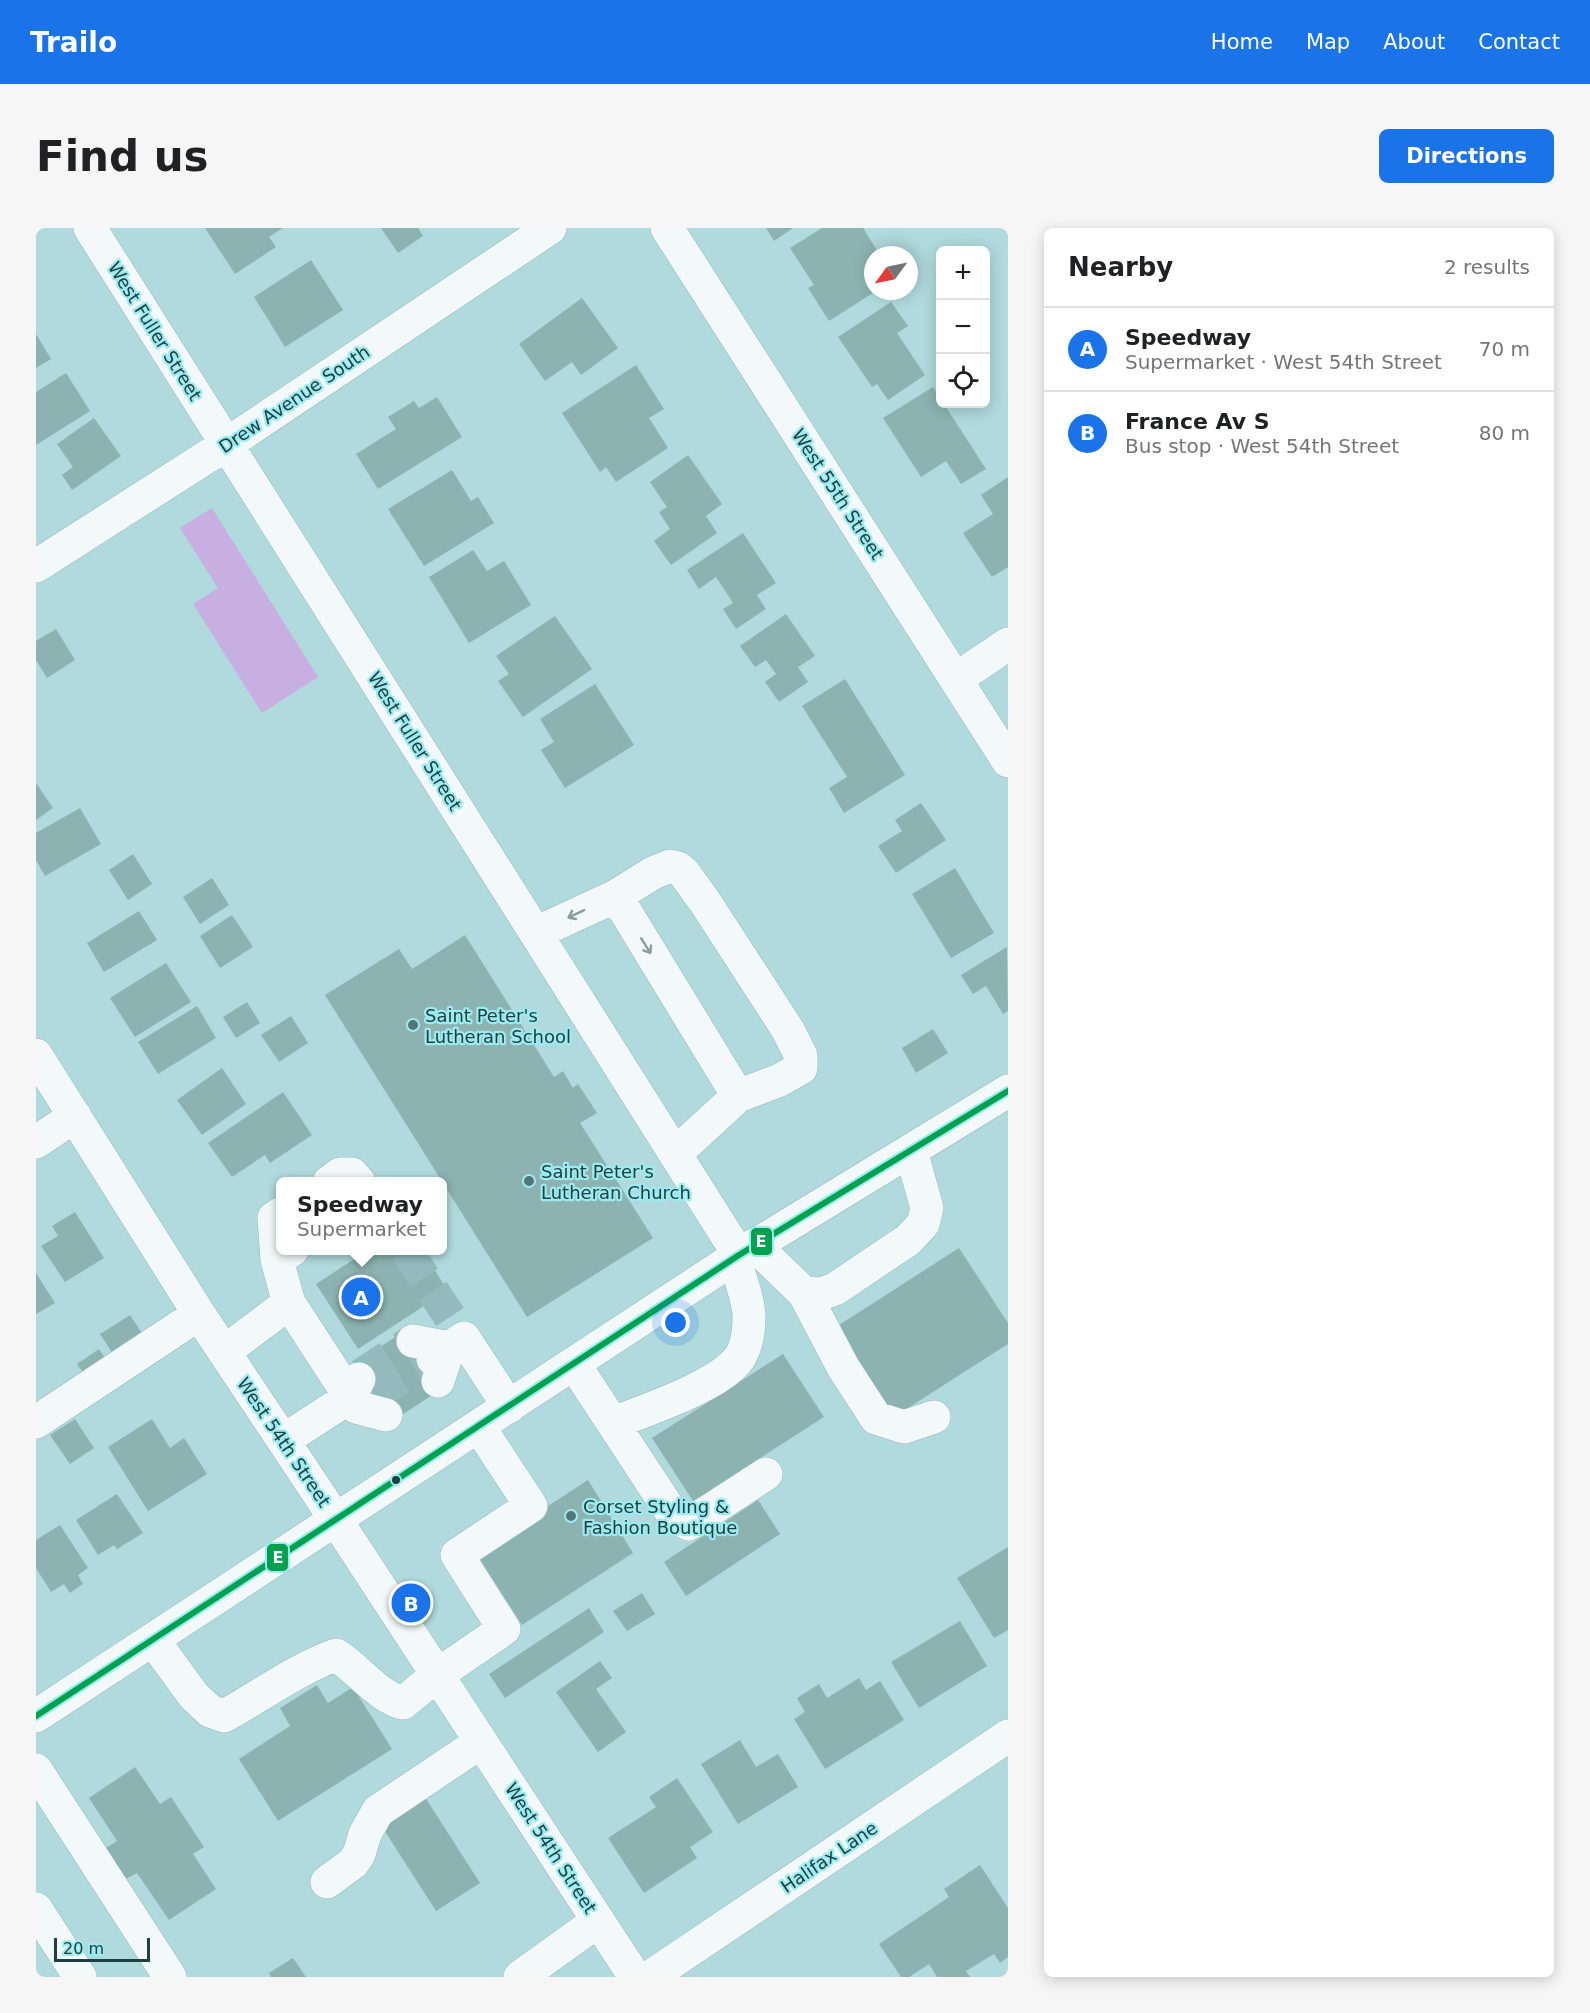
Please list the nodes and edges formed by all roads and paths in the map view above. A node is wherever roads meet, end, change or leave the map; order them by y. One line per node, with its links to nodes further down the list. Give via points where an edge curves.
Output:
1 (90, 228): 4 (street, West Fuller Street)
2 (550, 228): 4 (street, Drew Avenue South)
3 (667, 228): 7 (street, West 55th Street)
4 (227, 444): 5 (street, Drew Avenue South); 10 (street, West Fuller Street)
5 (36, 566)
6 (1008, 644): 7 (street)
7 (956, 679): 8 (street, West 55th Street)
8 (1008, 761)
9 (615, 896): 10 (street, one-way to 10); 13 (street, one-way to 13); 13 (street, via 653,873 670,866 678,868 788,1030 801,1056 801,1068)
10 (536, 933): 17 (street, West Fuller Street)
11 (36, 1055): 14 (street, West 54th Street)
12 (1008, 1091): 16 (street)
13 (738, 1096): 17 (street)
14 (75, 1116): 15 (street); 24 (street, West 54th Street)
15 (36, 1142)
16 (911, 1150): 20 (street); 22 (street, via 927,1208 923,1224 908,1240 835,1289 820,1294)
17 (675, 1154): 20 (street, West Fuller Street)
18 (336, 1177): 19 (street)
19 (355, 1177)
20 (743, 1253): 22 (street); 27 (street); 31 (street, via 748,1337 736,1362 681,1396)
21 (284, 1255): 23 (street)
22 (804, 1293): 29 (street, via 843,1367 876,1418 904,1427)
23 (289, 1303): 26 (street); 33 (street, via 365,1398)
24 (199, 1314): 26 (street, West 54th Street); 30 (street)
25 (440, 1348): 28 (street)
26 (224, 1352): 33 (street, West 54th Street)
27 (574, 1364): 28 (street); 31 (street)
28 (509, 1407): 32 (street)
29 (934, 1417)
30 (36, 1422)
31 (613, 1423): 34 (street, via 673,1515 689,1524)
32 (479, 1427): 35 (street); 37 (street, via 531,1506 457,1555 504,1629)
33 (284, 1440): 35 (street, West 54th Street)
34 (766, 1474)
35 (336, 1520): 36 (street); 37 (street, West 54th Street)
36 (153, 1640): 37 (street, via 194,1696 210,1711 224,1716 314,1663 336,1655 396,1702 404,1703); 38 (street)
37 (437, 1675): 40 (street, West 54th Street)
38 (36, 1716)
39 (1008, 1736): 49 (street, Halifax Lane)
40 (482, 1742): 42 (street, via 378,1811 352,1863); 44 (street, West 54th Street)
41 (36, 1770): 46 (street)
42 (327, 1882)
43 (36, 1909): 45 (street)
44 (598, 1921): 47 (street); 48 (street, West 54th Street)
45 (80, 1977)
46 (170, 1977)
47 (520, 1977)
48 (635, 1977)
49 (650, 1977)

